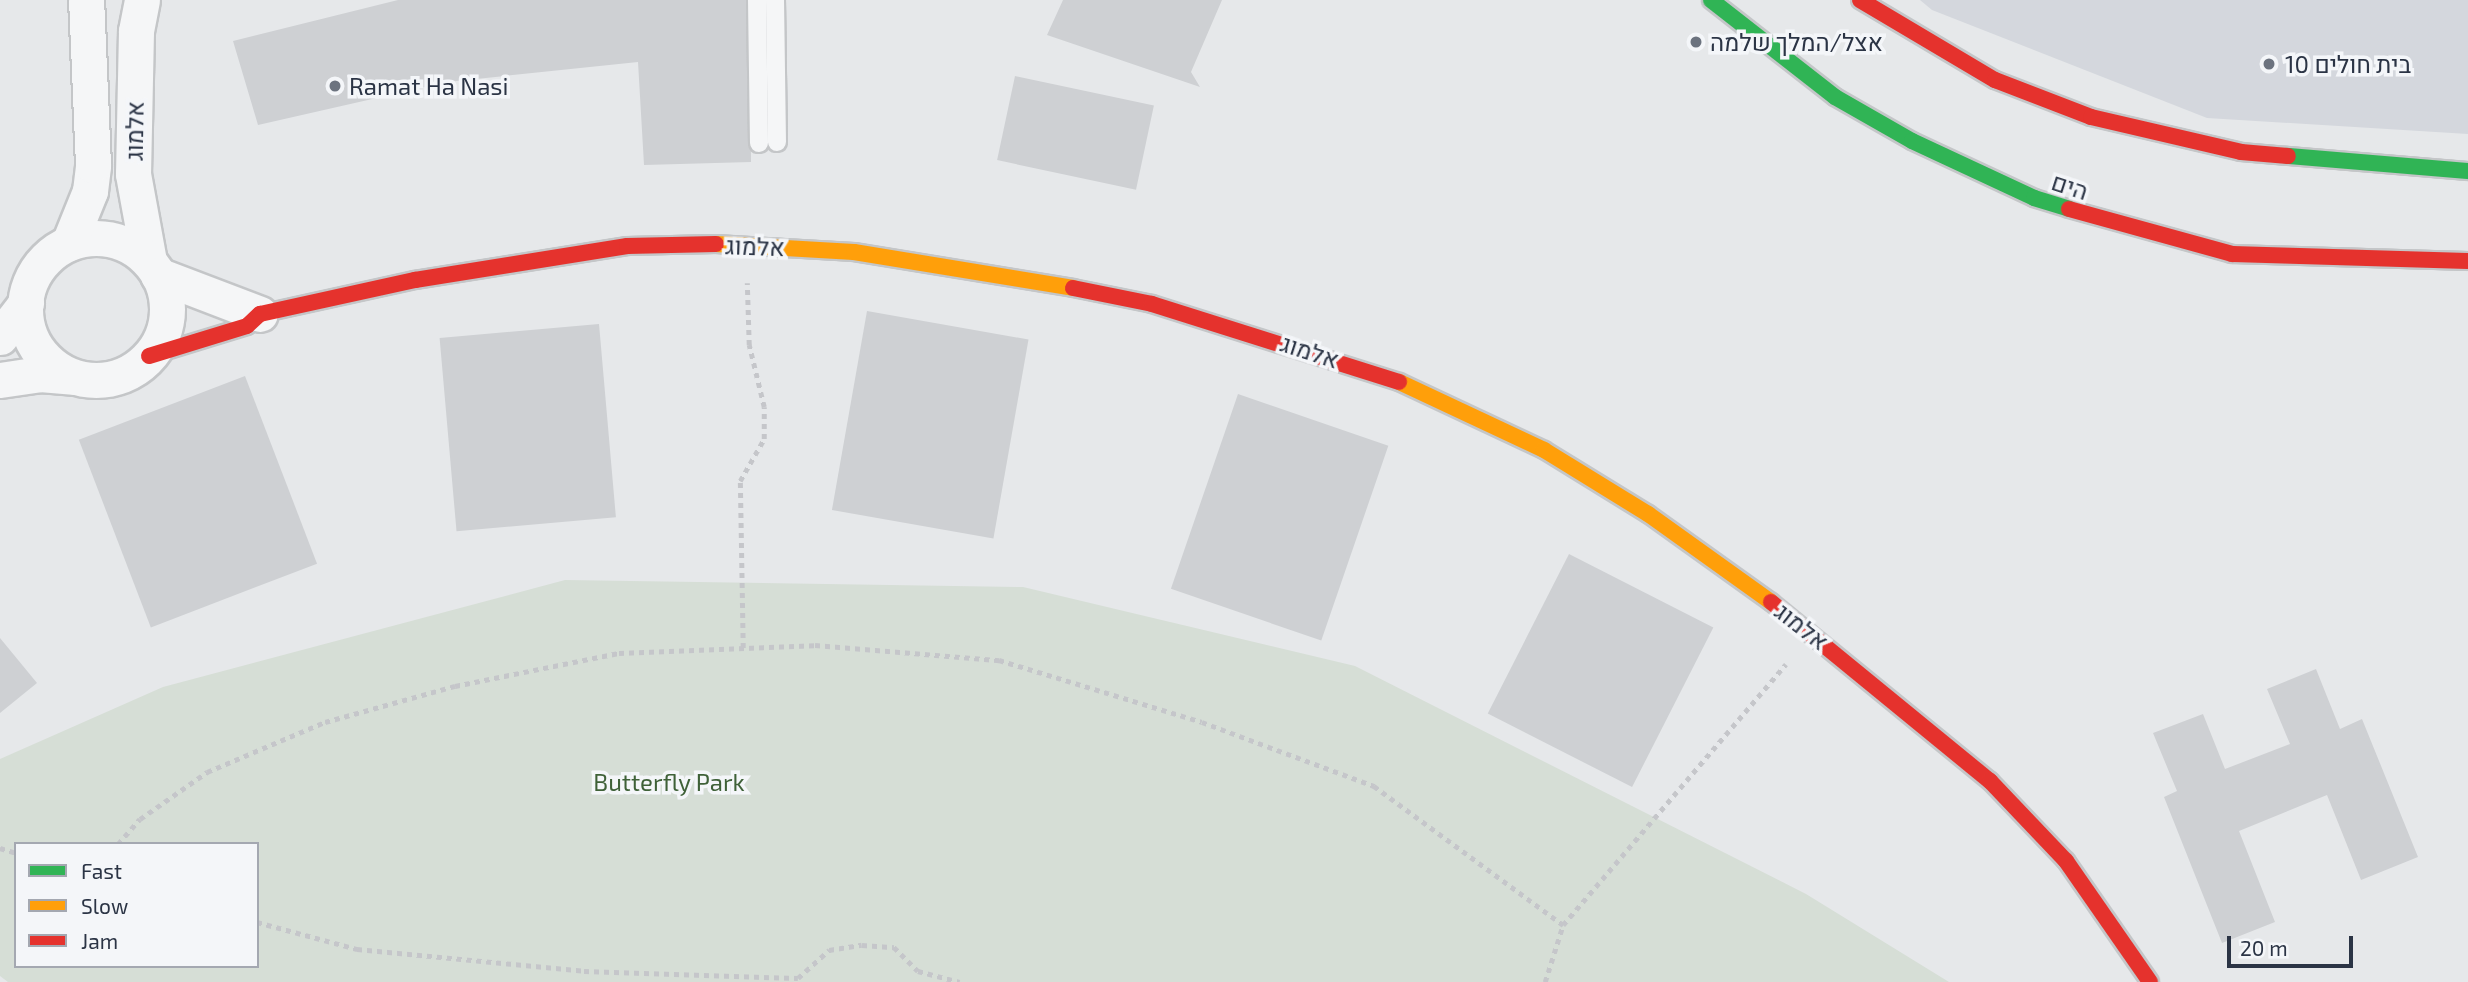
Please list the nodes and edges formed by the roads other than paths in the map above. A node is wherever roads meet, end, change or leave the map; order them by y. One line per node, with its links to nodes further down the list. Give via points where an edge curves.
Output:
1 (86, 0): 8 (street, אלמוג, via 93,166 90,191)
2 (142, 0): 10 (street, אלמוג, via 136,31 133,174)
3 (757, 0): 4 (lane, via 768,143)
4 (775, 0)
5 (1711, 0): 9 (street, הים, via 1835,97 1912,141 2034,198 2140,232 2232,254)
6 (1860, 0): 7 (street, via 1995,80 2091,117 2241,152)
7 (2468, 171)
8 (68, 243): 10 (street, via 109,239); 11 (street, via 41,263 27,288)
9 (2468, 261)
10 (153, 268): 12 (street); 14 (street, via 165,290 166,323)
11 (26, 303): 13 (street); 15 (street, via 25,320 36,347 59,371)
12 (260, 314): 14 (street, אלמוג, via 247,326); 17 (street, אלמוג, via 415,280 627,246 745,243 853,252 1012,275 1152,304 1409,385 1544,450 1648,514 1812,635 1990,781 2066,861)
13 (0, 337)
14 (149, 356): 15 (street, via 122,376 104,380)
15 (73, 377): 16 (street, via 40,374)
16 (0, 380)
17 (2150, 982)

